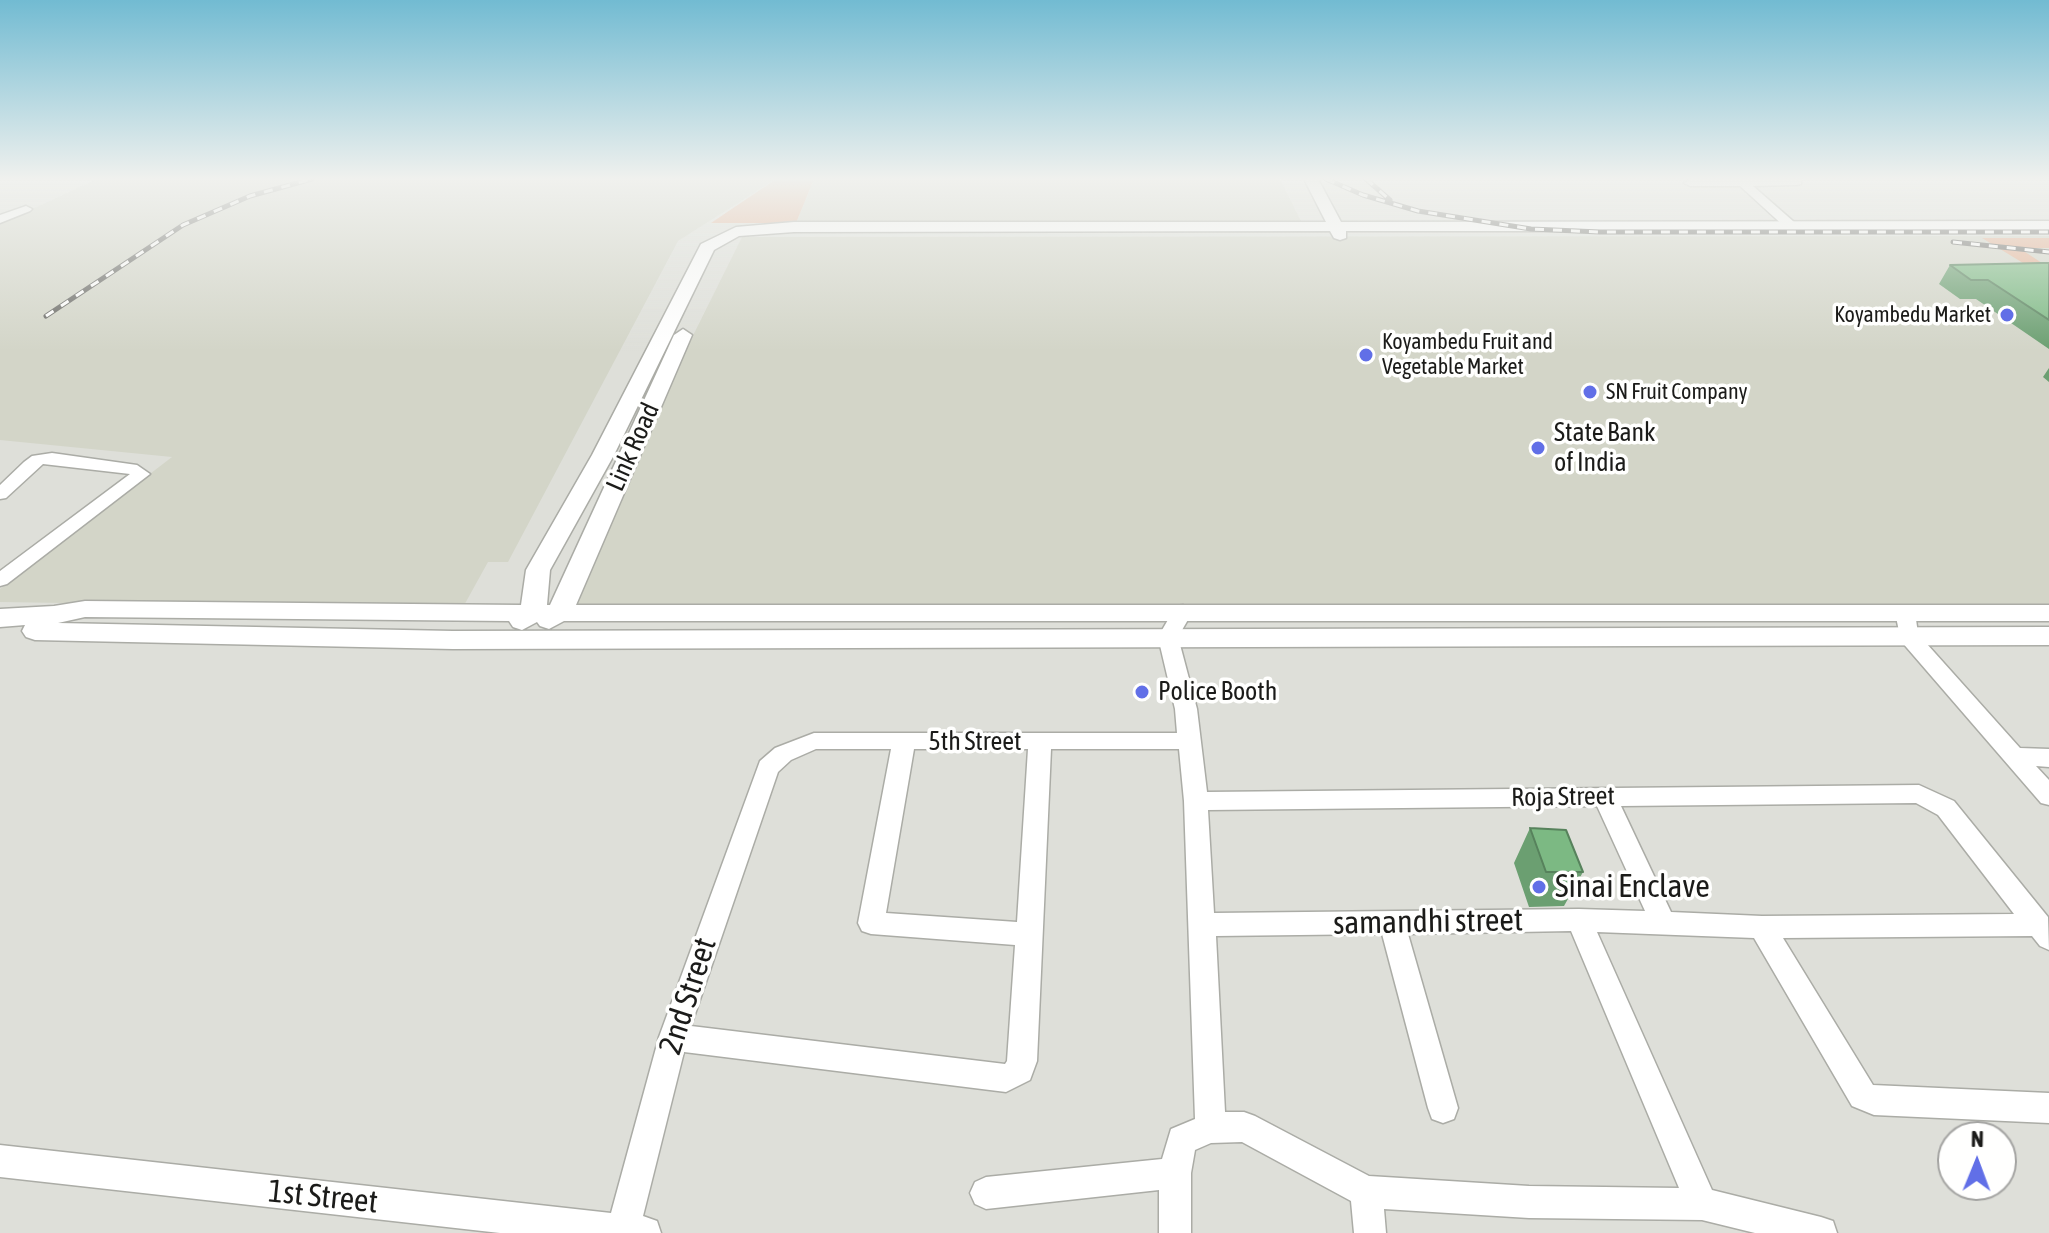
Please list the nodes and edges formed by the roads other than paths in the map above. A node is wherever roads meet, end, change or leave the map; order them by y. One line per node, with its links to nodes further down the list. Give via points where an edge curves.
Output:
1 (723, 237): 5 (street, via 707,247 603,455 538,570)
2 (735, 237): 6 (street, Link Road, via 724,243)
3 (0, 494): 4 (street, via 38,460 52,458 141,474)
4 (0, 580)
5 (533, 611): 6 (street); 9 (street, via 85,609); 14 (street)
6 (560, 611): 7 (street); 14 (street, Link Road)
7 (1183, 611): 11 (street); 13 (street)
8 (2049, 613): 11 (street)
9 (54, 615): 10 (street); 14 (street, via 35,631)
10 (0, 618)
11 (1906, 624): 12 (street); 13 (street); 18 (street)
12 (2049, 636)
13 (1168, 637): 14 (street); 15 (street)
14 (514, 638)
15 (1190, 741): 17 (street, 5th Street); 23 (street)
16 (904, 742): 17 (street, 5th Street); 20 (street, 5th Street, via 814,741); 30 (street, via 871,923)
17 (1040, 742): 30 (street)
18 (2016, 756): 19 (street); 21 (street)
19 (2049, 758)
20 (768, 767): 31 (street, 2nd Street)
21 (2049, 796)
22 (1605, 797): 23 (street, Roja Street); 26 (street); 29 (street, Roja Street, via 1911,792 1930,797 1946,808)
23 (1196, 801): 27 (street)
24 (1579, 920): 25 (street, samandhi street); 26 (street, samandhi street); 39 (street)
25 (1392, 922): 27 (street, samandhi street); 32 (street)
26 (1663, 922): 28 (street, samandhi street)
27 (1202, 925): 34 (street)
28 (1762, 927): 29 (street, samandhi street); 33 (street, via 1863,1096)
29 (2044, 932)
30 (1030, 934): 31 (street, via 1022,1061 1020,1070 1006,1078)
31 (673, 1037): 40 (street, 2nd Street)
32 (1443, 1108)
33 (2049, 1108)
34 (1211, 1128): 36 (street, via 1182,1140); 37 (street, via 1244,1127)
35 (0, 1161): 40 (street, 1st Street)
36 (1175, 1173): 38 (street); 41 (street)
37 (1366, 1192): 39 (street, via 1529,1202); 42 (street)
38 (986, 1193)
39 (1702, 1204): 43 (street)
40 (634, 1232)
41 (1175, 1233)
42 (1370, 1233)
43 (1821, 1233)

